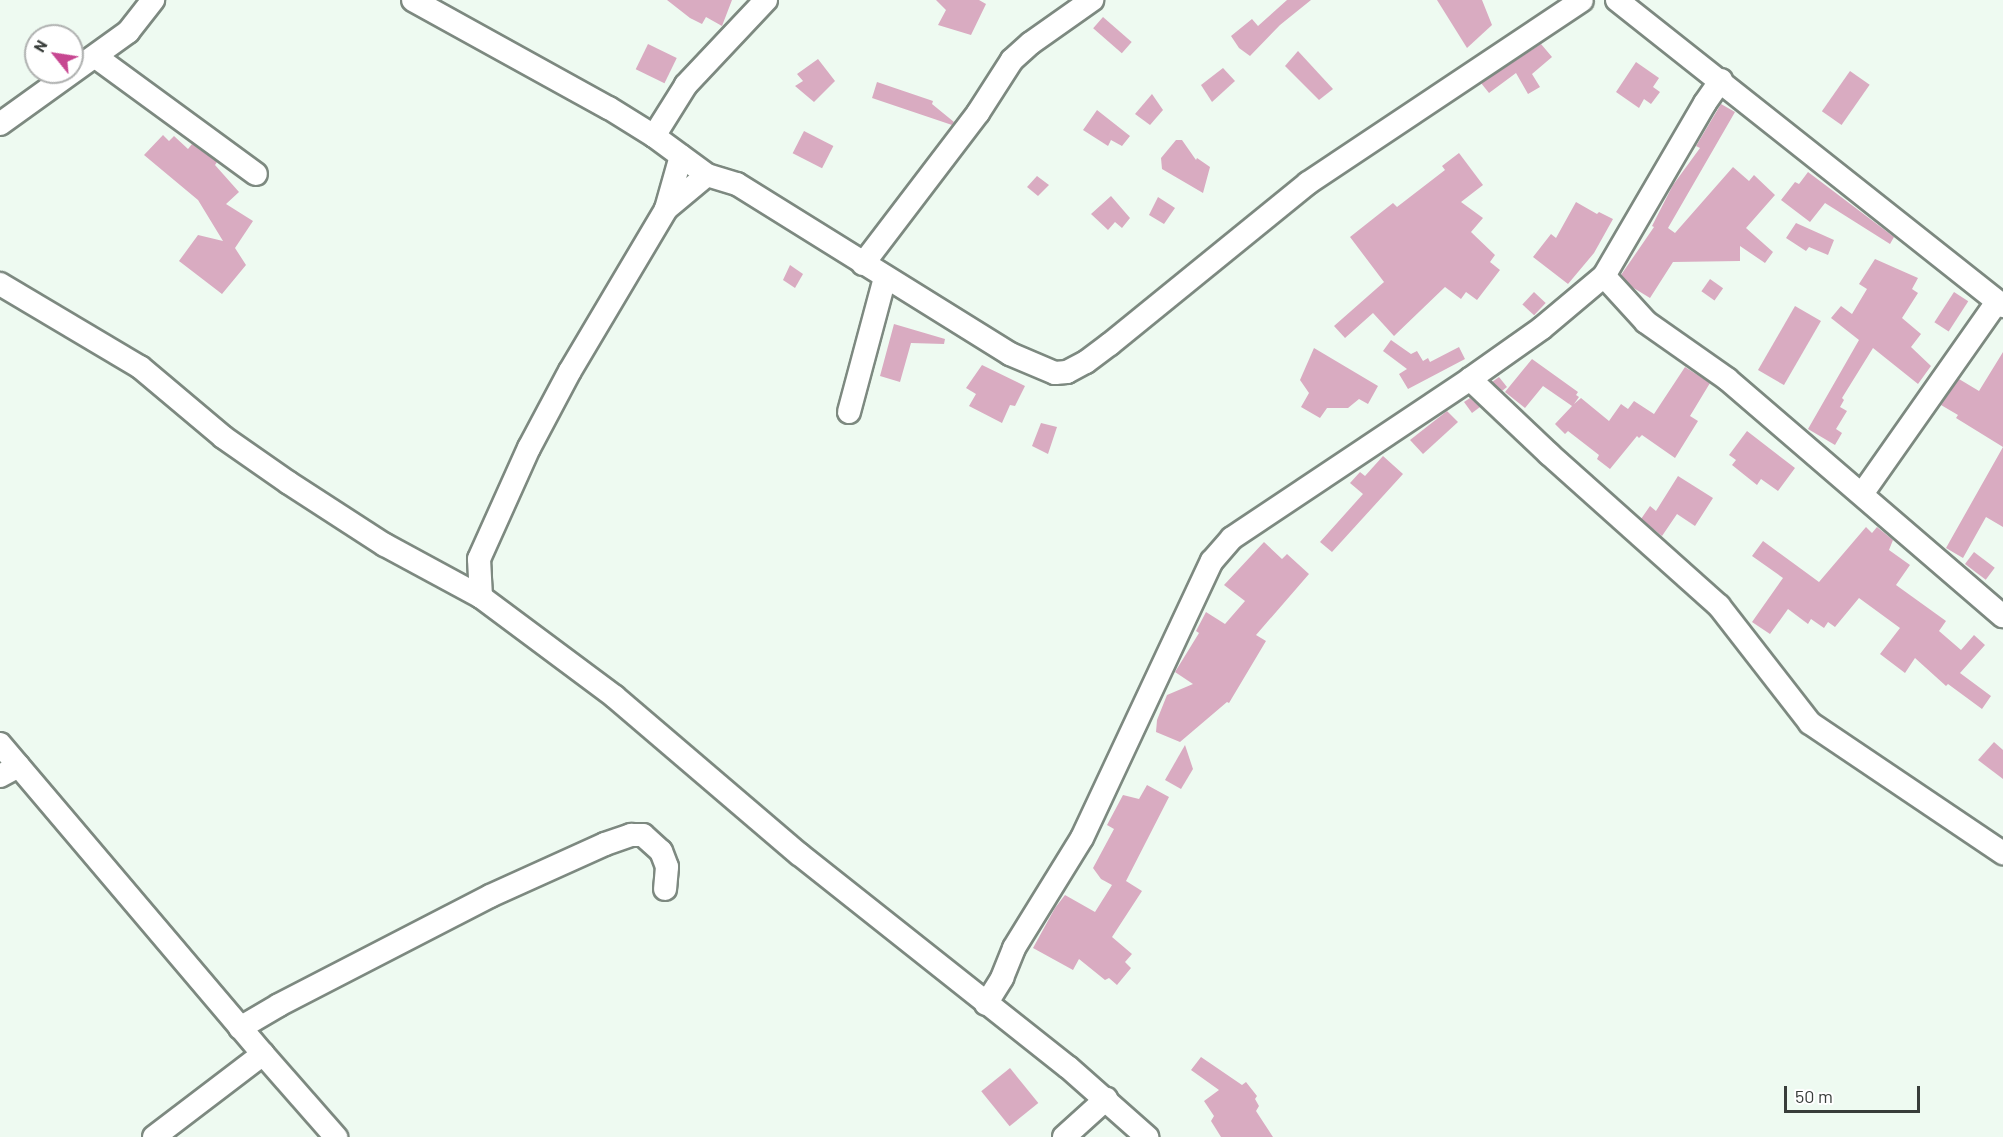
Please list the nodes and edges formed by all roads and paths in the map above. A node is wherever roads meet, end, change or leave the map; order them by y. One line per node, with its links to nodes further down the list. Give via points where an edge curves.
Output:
1 (153, 0): 7 (street, via 128,32)
2 (412, 0): 10 (street)
3 (766, 0): 10 (street, via 686,85)
4 (1092, 0): 15 (street, via 1012,60 978,113)
5 (1582, 0): 17 (street, via 1308,183 1110,344 1067,372 1055,374 1029,363)
6 (1617, 0): 8 (street)
7 (96, 57): 9 (street); 12 (street)
8 (1721, 80): 16 (street); 19 (street)
9 (0, 124)
10 (654, 136): 11 (street)
11 (681, 156): 13 (street); 14 (street)
12 (256, 174)
13 (707, 175): 14 (street); 15 (street, via 737,184)
14 (666, 209): 23 (street, via 570,371 529,448)
15 (863, 264): 17 (street)
16 (1604, 276): 20 (street, via 1542,328); 22 (street, via 1646,322 1728,379)
17 (885, 278): 21 (street)
18 (0, 284): 24 (street, via 140,367 223,437 289,483 385,545)
19 (2000, 304): 22 (street)
20 (1470, 379): 29 (street, via 1719,606 1810,723); 31 (street, via 1232,538 1212,561 1082,838 1014,948)
21 (849, 412)
22 (1863, 494): 26 (street)
23 (479, 560): 24 (street); 25 (street)
24 (444, 576): 25 (street)
25 (481, 597): 31 (street, via 615,697 799,854)
26 (2003, 616)
27 (0, 744): 28 (street)
28 (9, 771): 32 (street)
29 (2003, 853)
30 (665, 889): 32 (street, via 667,867 661,851 643,835 631,835 490,896)
31 (986, 1004): 34 (street)
32 (240, 1028): 33 (street)
33 (263, 1054): 35 (street); 36 (street)
34 (1106, 1099): 37 (street); 38 (street)
35 (154, 1137)
36 (336, 1137)
37 (1064, 1137)
38 (1147, 1137)

